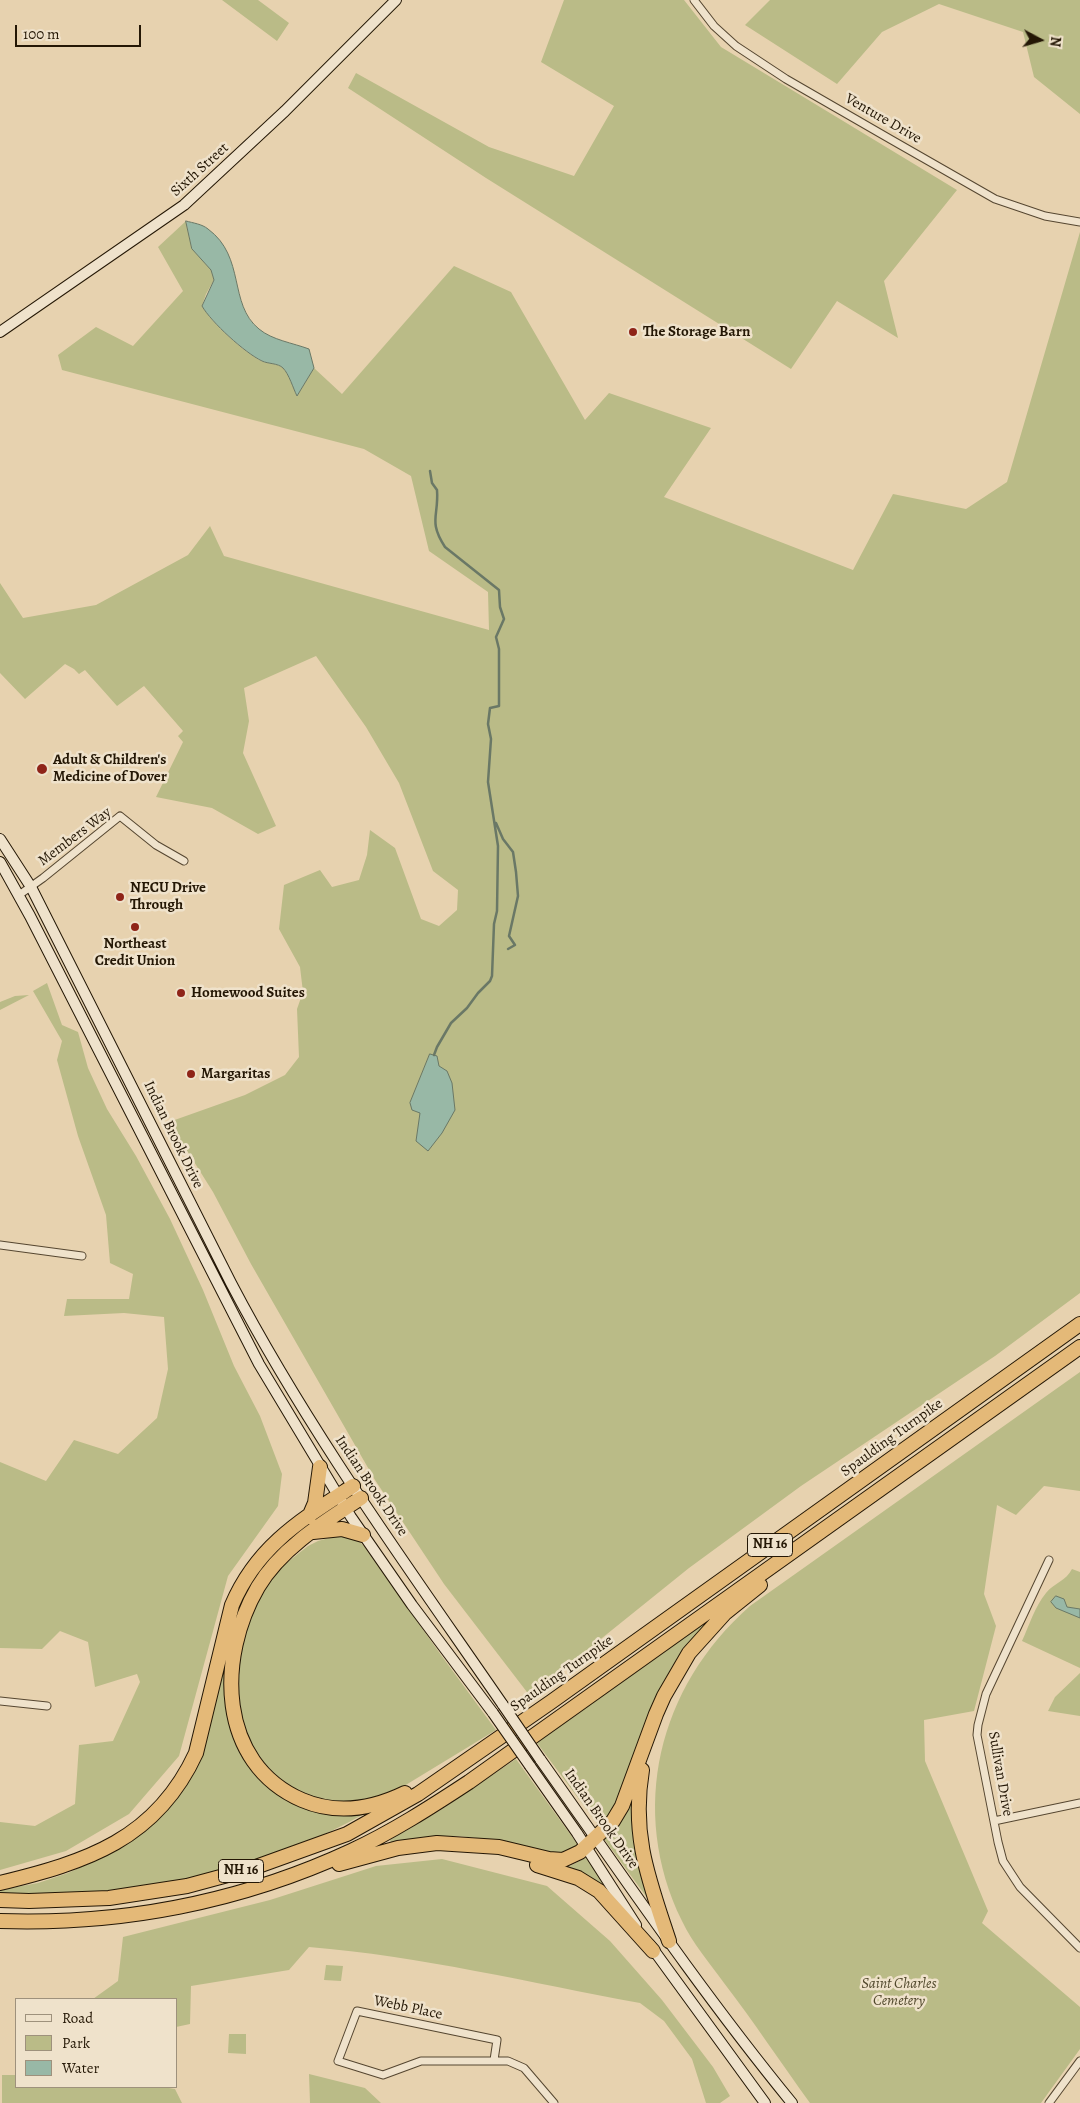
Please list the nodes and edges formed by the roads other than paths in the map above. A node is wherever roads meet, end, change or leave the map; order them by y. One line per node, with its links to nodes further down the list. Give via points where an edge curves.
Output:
1 (396, 0): 4 (main road, Sixth Street, via 205,188 152,229)
2 (694, 0): 3 (street, Venture Drive, via 714,26 736,46 890,139 995,199 1045,216)
3 (1080, 222)
4 (0, 332)
5 (0, 839): 8 (main road, Indian Brook Drive)
6 (184, 861): 8 (street, Members Way, via 156,845 120,816)
7 (0, 862): 9 (main road, Indian Brook Drive)
8 (31, 887): 9 (street); 15 (main road, Indian Brook Drive, via 244,1310)
9 (18, 895): 14 (main road, Indian Brook Drive, via 259,1364)
10 (0, 1245): 11 (street)
11 (82, 1256)
12 (1080, 1324): 26 (highway, Spaulding Turnpike / NH 16)
13 (1080, 1347): 21 (highway, NH 16)
14 (320, 1468): 17 (main road, Indian Brook Drive); 18 (highway, via 316,1503)
15 (353, 1486): 16 (main road, Indian Brook Drive); 17 (highway)
16 (361, 1498): 17 (highway); 29 (main road, Indian Brook Drive, bridge, via 540,1759)
17 (342, 1502): 18 (highway); 19 (highway); 20 (main road, Indian Brook Drive)
18 (308, 1517): 32 (highway, via 268,1548 241,1583 232,1605 196,1753 174,1794 119,1843 76,1862)
19 (310, 1533): 20 (highway, via 342,1530); 26 (highway, via 278,1561 259,1585 236,1641 231,1687 234,1715 252,1759 285,1792 306,1802 340,1809 363,1808 385,1802)
20 (363, 1535): 29 (main road, Indian Brook Drive, bridge, via 530,1766)
21 (792, 1552): 25 (highway, via 772,1575 725,1613 698,1641 664,1696); 31 (highway, NH 16, via 434,1805 353,1850)
22 (1049, 1560): 28 (street, Sullivan Drive, via 986,1694 978,1725)
23 (0, 1701): 24 (street)
24 (47, 1706)
25 (644, 1749): 29 (highway, via 614,1821); 35 (highway, via 638,1797 640,1842)
26 (459, 1766): 33 (highway, Spaulding Turnpike / NH 16, via 418,1794 347,1834 227,1876 109,1898 29,1902)
27 (1080, 1803): 28 (street)
28 (994, 1821): 36 (street, Sullivan Drive, via 1008,1870 1020,1887)
29 (591, 1842): 30 (highway, via 570,1858 556,1860); 35 (main road, Indian Brook Drive); 37 (main road, Indian Brook Drive, via 592,1860)
30 (487, 1847): 31 (highway, via 423,1844); 37 (highway, via 497,1854 578,1878 600,1891)
31 (310, 1868): 34 (highway, NH 16, via 240,1892 150,1913 90,1920)
32 (0, 1883)
33 (0, 1900)
34 (0, 1921)
35 (669, 1941): 42 (main road, Indian Brook Drive)
36 (1080, 1948)
37 (654, 1951): 41 (main road, Indian Brook Drive)
38 (494, 2060): 38 (street, Webb Place, via 421,2061 383,2075 338,2061 357,2011 497,2040); 40 (street, Webb Place, via 508,2061 524,2068)
39 (1080, 2061): 43 (street)
40 (554, 2103)
41 (765, 2103)
42 (792, 2103)
43 (1049, 2103)

